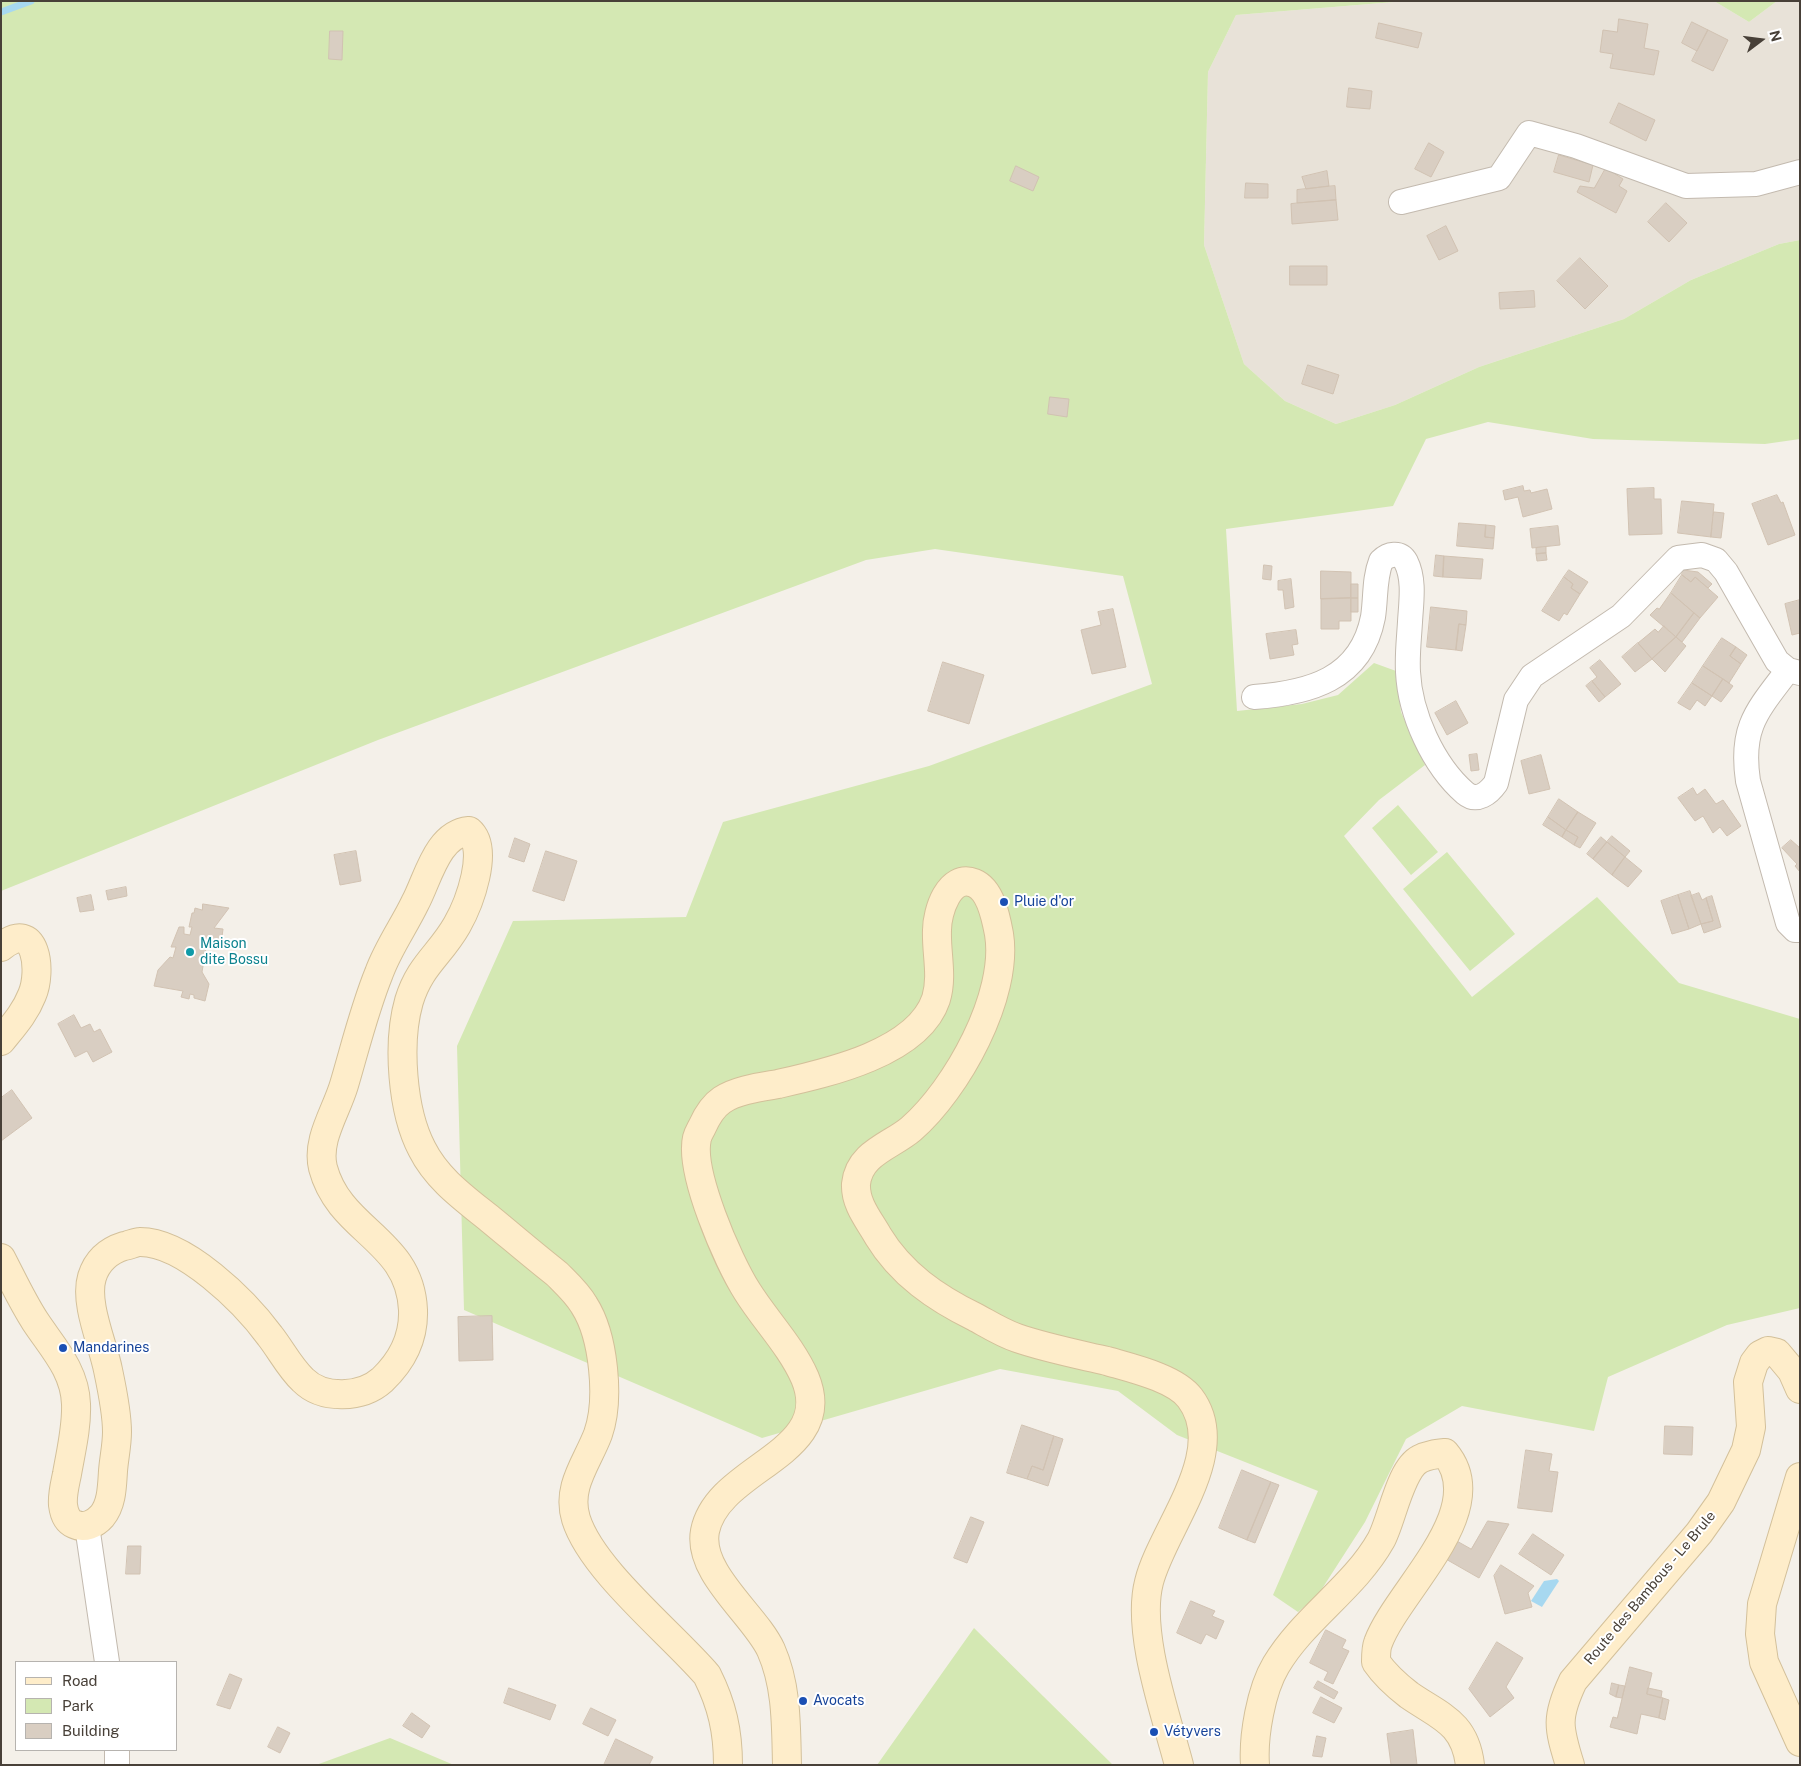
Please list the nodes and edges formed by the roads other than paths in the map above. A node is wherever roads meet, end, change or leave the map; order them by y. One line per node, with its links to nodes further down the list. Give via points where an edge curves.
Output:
1 (1800, 172): 2 (street, via 1756,184 1686,186 1576,146 1529,133 1499,178)
2 (1401, 202)
3 (1794, 671): 4 (street, via 1777,661 1716,560 1702,555 1678,558 1621,616 1532,676 1516,700 1496,783 1489,793 1479,798 1468,796 1452,781 1422,730 1408,673 1409,572 1405,560 1393,554 1381,561 1377,570 1368,635 1362,649 1343,671 1317,687); 5 (street, via 1757,711 1745,744 1748,781)
4 (1254, 697)
5 (1794, 927)
6 (1, 947): 7 (main road, via 18,939 28,941 37,956 33,994)
7 (1, 1041)
8 (1, 1258): 11 (main road, via 35,1320 66,1365 74,1386 75,1426 62,1497 63,1510 69,1521 77,1526)
9 (1800, 1389): 21 (main road, Route des Bambous - Le Brule, via 1792,1371 1777,1353 1768,1351 1754,1363 1748,1382 1751,1427 1746,1450 1721,1502 1699,1533 1573,1681 1562,1703 1559,1722)
10 (1800, 1478): 13 (main road, via 1762,1604 1760,1634 1764,1662)
11 (88, 1526): 12 (street); 16 (main road, via 100,1519 108,1508 117,1430 108,1366 93,1310 90,1281 98,1262 113,1250 138,1242 166,1248 192,1262 247,1307 305,1382 321,1392 358,1392 378,1384 399,1362 409,1338 413,1314 404,1270 336,1198 322,1164 321,1145 380,969 435,860 451,836 469,831 480,848 468,901 457,926 419,975 404,1022 403,1069 410,1118 421,1149 438,1176 557,1274 585,1306 600,1353 604,1414 574,1491 577,1521 605,1568 707,1675 725,1718)
12 (107, 1661)
13 (1800, 1742)
14 (117, 1751): 15 (street)
15 (117, 1765)
16 (728, 1765)
17 (787, 1765): 18 (main road, via 786,1708 776,1663 758,1628 712,1567 704,1532 729,1490 794,1442 805,1425 812,1403 797,1364 744,1288 715,1224 698,1166 697,1138 706,1118 722,1100 748,1090 818,1076 886,1050 913,1032 928,1016 937,995 940,967 936,925 945,897 952,888 964,882 973,882 982,888 996,918 1001,943 1000,973 987,1017 952,1082 931,1108 909,1131 876,1150 863,1165 856,1188 858,1200 887,1252 943,1301 1012,1337 1125,1366 1177,1385 1190,1398 1199,1414 1205,1437 1200,1463 1148,1584 1147,1611 1152,1658)
18 (1179, 1765)
19 (1255, 1765): 20 (main road, via 1260,1710 1276,1666 1302,1632 1359,1570 1380,1540 1407,1472 1418,1460 1445,1453 1458,1474 1458,1506 1434,1555 1378,1644 1376,1662 1410,1695 1448,1719 1461,1737)
20 (1470, 1765)
21 (1570, 1765)

